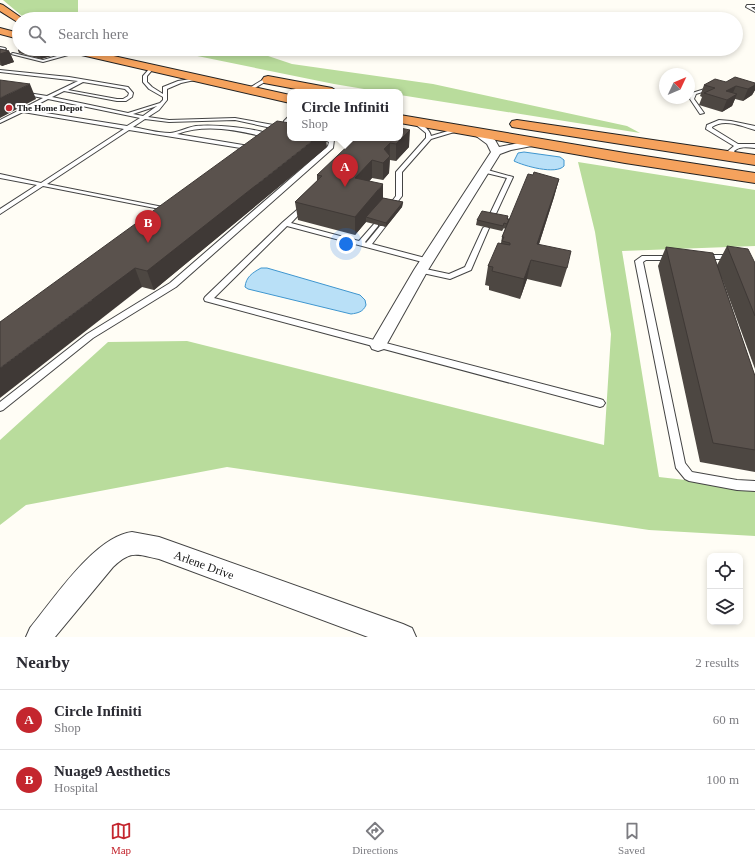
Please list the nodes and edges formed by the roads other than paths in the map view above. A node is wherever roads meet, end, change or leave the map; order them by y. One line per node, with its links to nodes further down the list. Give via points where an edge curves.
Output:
1 (755, 6): 3 (lane, via 746,6)
2 (0, 7): 4 (highway)
3 (755, 11)
4 (12, 15)
5 (0, 18): 6 (highway)
6 (12, 21)
7 (20, 56): 8 (lane, via 37,61)
8 (55, 56)
9 (88, 56): 10 (highway)
10 (151, 69): 13 (highway); 21 (lane, via 144,77 144,81 147,86)
11 (0, 71): 14 (lane)
12 (252, 77): 15 (highway)
13 (197, 79): 19 (highway); 21 (lane, via 168,86)
14 (81, 80): 18 (lane); 18 (lane, via 126,88 131,93 124,100 116,100)
15 (266, 80): 17 (highway); 19 (lane)
16 (718, 87): 27 (lane, via 694,92 692,99)
17 (316, 89)
18 (63, 90): 22 (lane)
19 (248, 90): 23 (highway)
20 (21, 92): 22 (lane)
21 (163, 96): 24 (lane)
22 (48, 98): 25 (lane); 26 (lane)
23 (287, 98)
24 (163, 102): 26 (lane, via 138,111); 28 (lane)
25 (23, 111): 30 (lane); 34 (lane)
26 (119, 112): 28 (lane)
27 (702, 113)
28 (145, 117): 33 (lane, via 169,121 235,118); 34 (lane)
29 (403, 121): 32 (highway)
30 (0, 122)
31 (502, 122): 45 (highway)
32 (417, 123): 36 (highway); 39 (lane, via 428,132)
33 (287, 127): 42 (lane)
34 (129, 128): 38 (lane); 50 (lane)
35 (755, 128): 45 (lane, via 726,122 712,123 709,126 709,129)
36 (459, 130): 37 (highway); 39 (lane)
37 (478, 133): 41 (highway); 44 (street, via 491,142)
38 (173, 134): 42 (lane); 42 (lane, via 186,128 206,126 237,130)
39 (429, 138): 52 (lane, via 399,172 401,203)
40 (332, 141): 66 (lane, via 331,147 173,285 90,336)
41 (533, 142): 44 (street); 49 (highway)
42 (259, 144)
43 (755, 146): 45 (lane, via 740,145)
44 (496, 152): 47 (street)
45 (736, 152): 46 (highway)
46 (755, 160)
47 (484, 172): 55 (lane, via 510,176); 63 (street)
48 (0, 176): 50 (lane)
49 (755, 178)
50 (43, 184): 53 (lane); 54 (lane, via 173,209)
51 (308, 202): 56 (lane)
52 (396, 204)
53 (0, 212)
54 (165, 215)
55 (491, 218)
56 (285, 223): 59 (lane); 64 (lane, via 208,299)
57 (379, 226): 59 (lane)
58 (486, 228): 63 (lane, via 468,268 450,278)
59 (364, 244): 63 (lane)
60 (740, 257): 62 (lane)
61 (678, 258): 67 (lane, via 645,258 639,261 680,465 689,476)
62 (693, 258)
63 (423, 265): 64 (street)
64 (378, 345): 65 (lane)
65 (600, 403)
66 (0, 406)
67 (755, 486)
68 (39, 637): 69 (street, Arlene Drive, via 94,570 115,549 136,542 159,548)
69 (403, 637)

